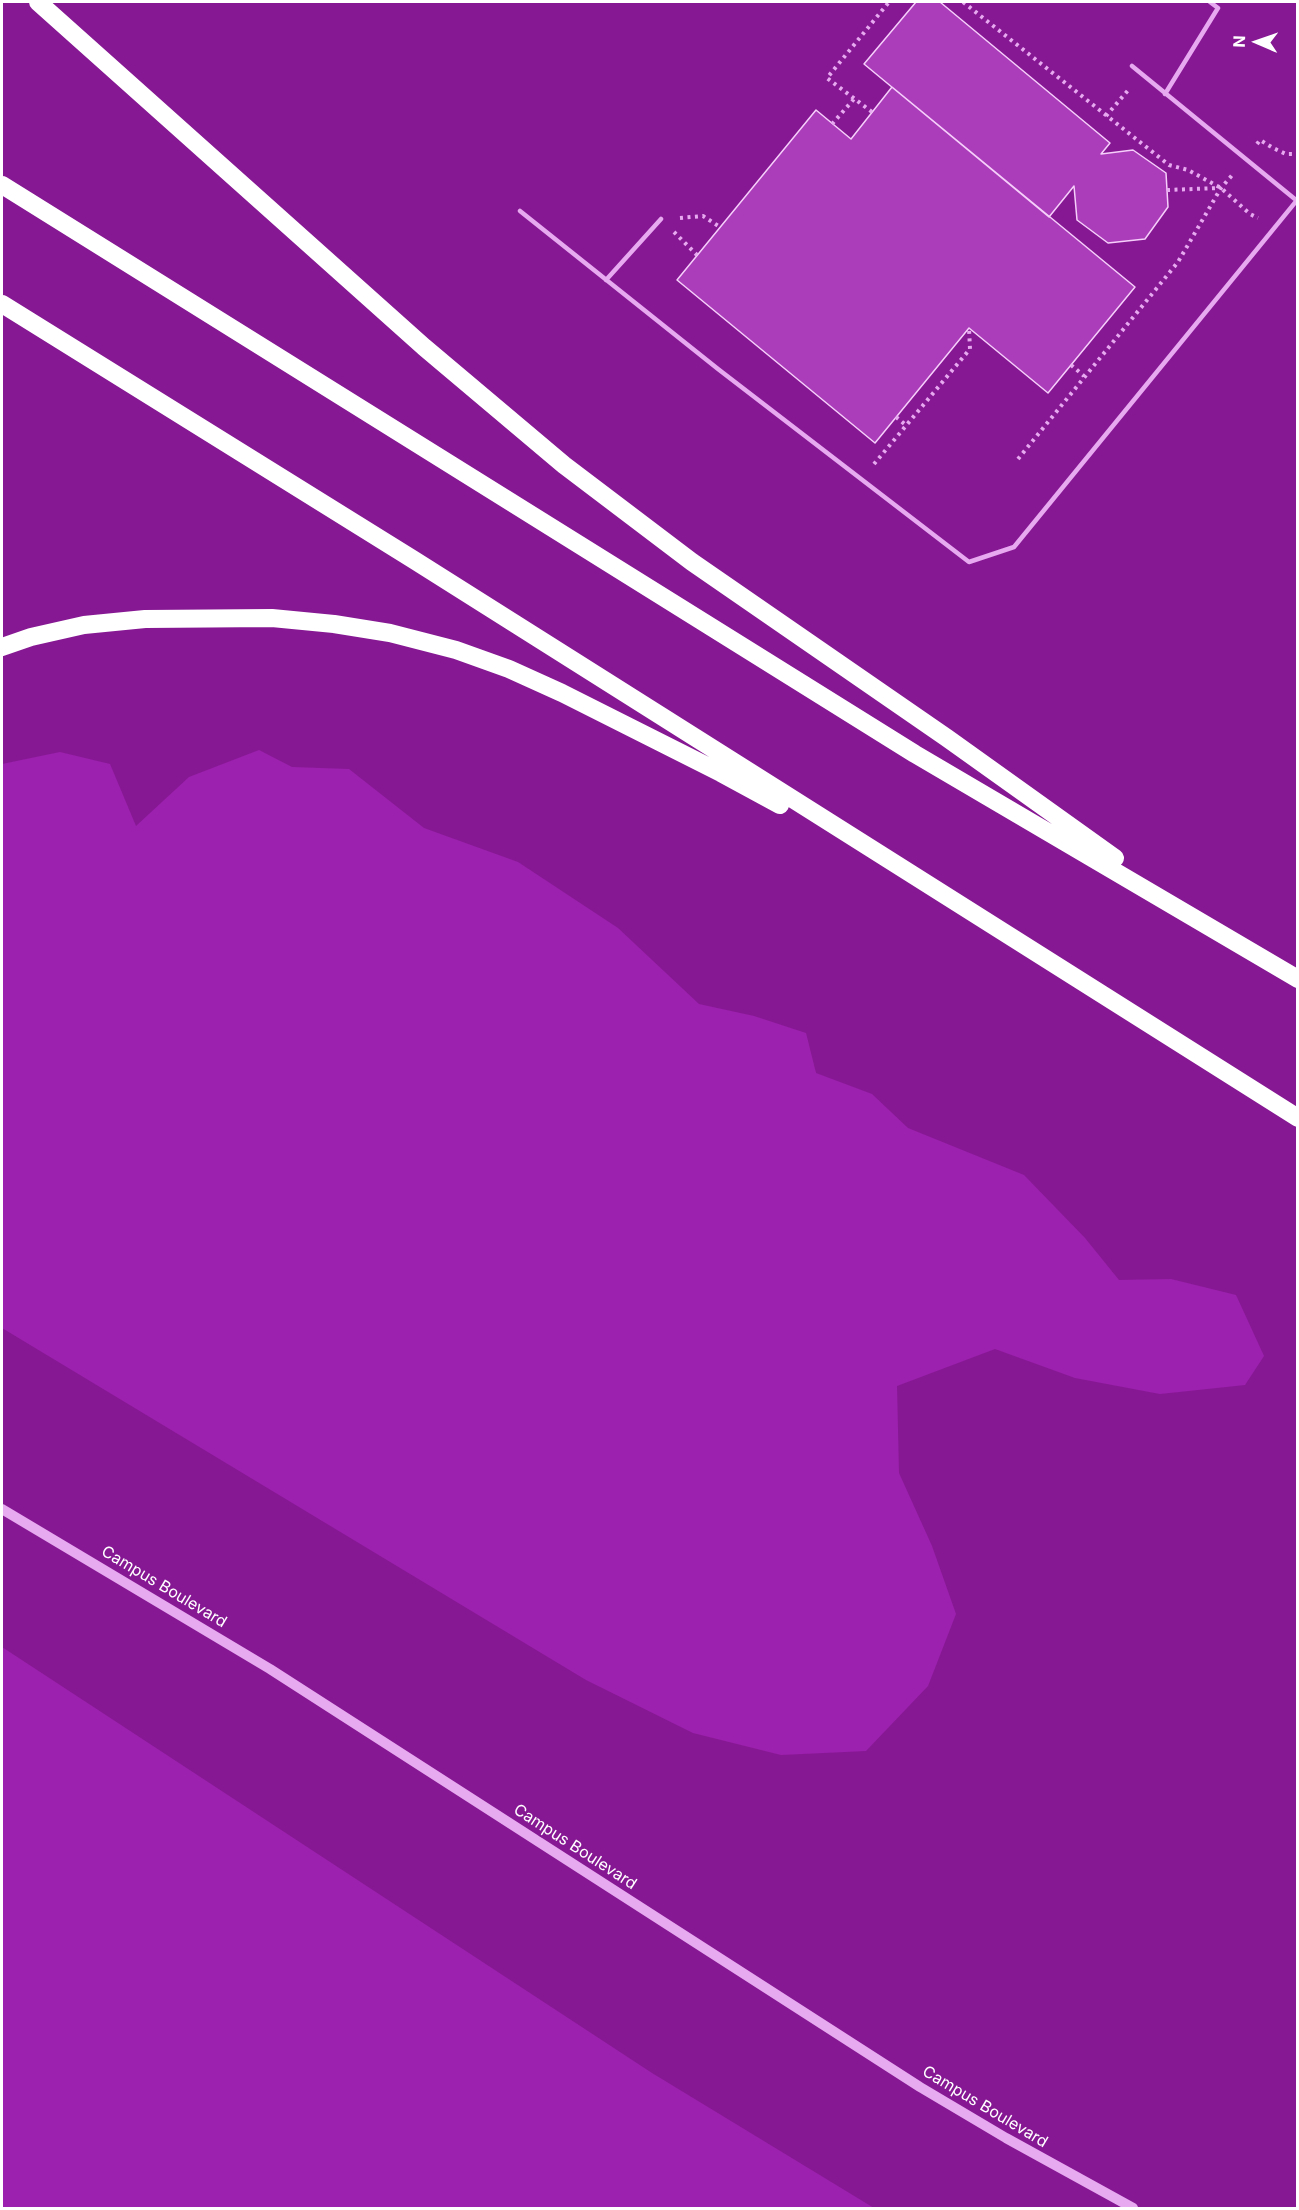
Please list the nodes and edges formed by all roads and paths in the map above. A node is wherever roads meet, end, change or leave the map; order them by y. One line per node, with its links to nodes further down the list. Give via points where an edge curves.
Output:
1 (38, 2): 15 (highway)
2 (57, 2): 15 (highway)
3 (889, 2): 9 (path, via 827,78)
4 (963, 2): 11 (path)
5 (1210, 2): 8 (lane, via 1218,8)
6 (1132, 66): 7 (lane)
7 (1142, 74): 8 (lane); 11 (path)
8 (1165, 94): 14 (lane)
9 (854, 99): 10 (path); 12 (path)
10 (872, 112)
11 (1107, 116): 17 (path, via 1169,165 1188,170)
12 (832, 124)
13 (1298, 154): 14 (path, via 1287,154 1260,140)
14 (1246, 159): 17 (path); 19 (lane)
15 (213, 160): 36 (highway, via 564,465 692,562)
16 (2, 185): 36 (highway, via 904,748)
17 (1221, 188): 18 (path); 22 (path, via 1250,214); 29 (path, via 1178,261)
18 (1167, 190)
19 (1297, 200): 22 (lane)
20 (520, 211): 25 (lane)
21 (661, 219): 23 (path, via 703,216); 24 (path); 25 (lane)
22 (1276, 226): 33 (lane, via 1014,547 969,562)
23 (720, 227)
24 (697, 255)
25 (606, 280): 33 (lane)
26 (2, 304): 35 (highway)
27 (969, 328): 31 (path, via 970,349)
28 (1071, 365): 29 (path)
29 (1084, 376): 32 (path)
30 (896, 417): 31 (path)
31 (907, 426): 33 (path)
32 (1018, 459)
33 (861, 479)
34 (2, 647): 35 (highway, via 84,625 199,617 334,624 456,650 562,693 722,773)
35 (947, 897): 38 (highway)
36 (1204, 922): 37 (highway)
37 (1298, 979)
38 (1298, 1118)
39 (2, 1509): 40 (street, Campus Boulevard, via 270,1669 929,2093)
40 (1133, 2208)

